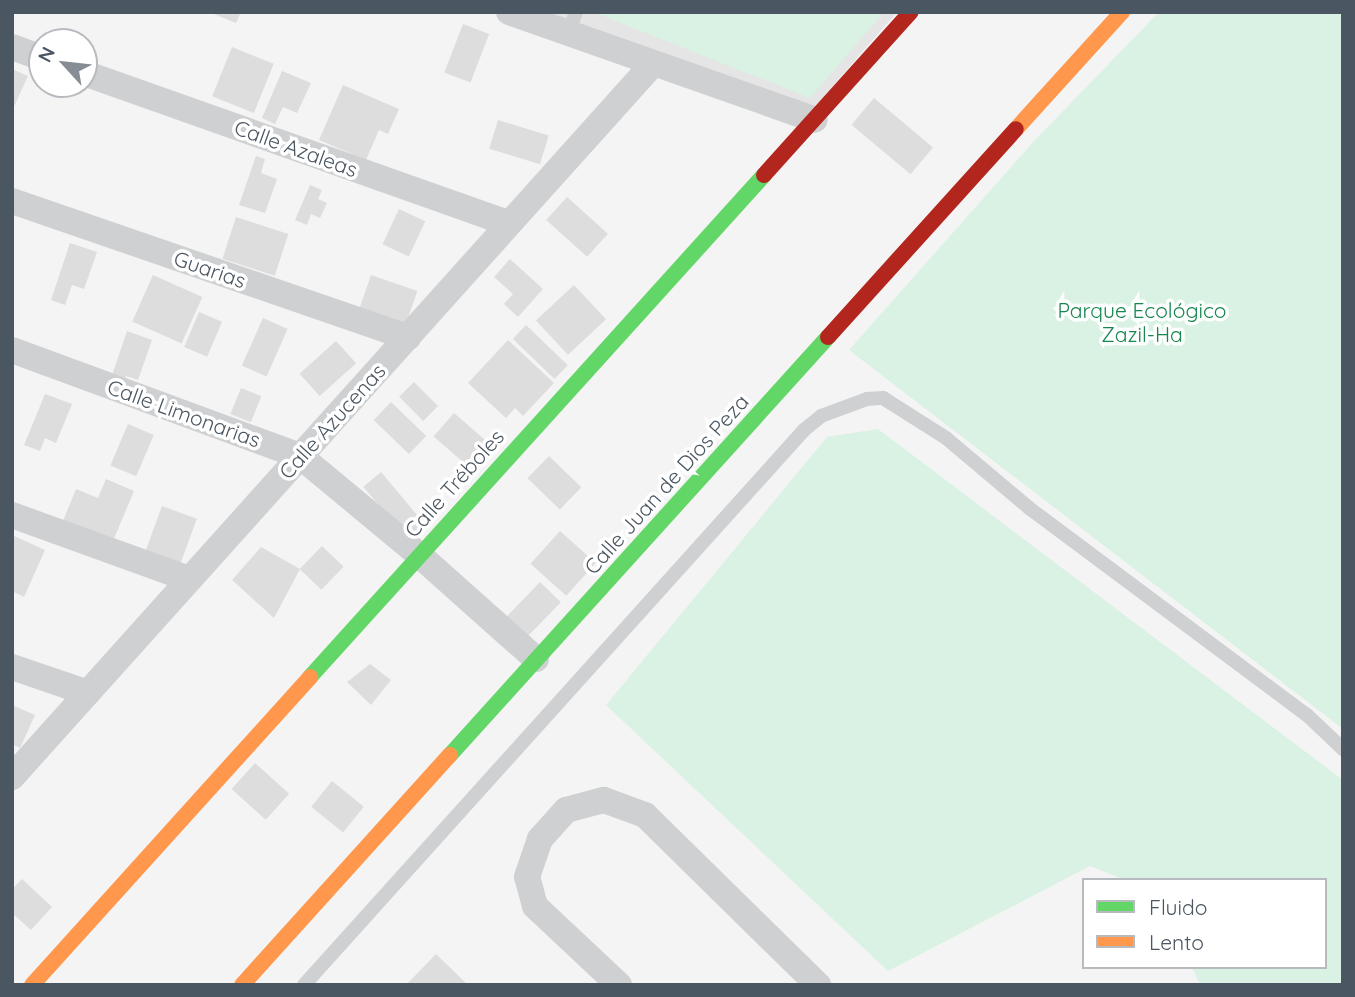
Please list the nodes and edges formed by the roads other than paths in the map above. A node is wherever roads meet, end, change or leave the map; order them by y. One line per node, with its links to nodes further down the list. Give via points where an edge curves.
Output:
1 (509, 12): 4 (street)
2 (911, 12): 7 (street, Calle Tréboles)
3 (1122, 12): 16 (street, Calle Juan de Dios Peza)
4 (572, 23): 5 (street)
5 (652, 65): 7 (street); 9 (street, Calle Azucenas)
6 (98, 78): 9 (street, Calle Azaleas)
7 (815, 120): 14 (street, Calle Tréboles)
8 (12, 201): 10 (street, Guarias)
9 (508, 223): 10 (street, Calle Azucenas)
10 (408, 337): 12 (street, Calle Azucenas)
11 (12, 350): 12 (street, Calle Limonarias)
12 (300, 456): 14 (street, Calle Limonarias); 15 (street, Calle Azucenas)
13 (12, 515): 15 (street)
14 (418, 554): 16 (street, Calle Limonarias); 21 (street, Calle Tréboles)
15 (189, 579): 18 (street, Calle Azucenas)
16 (536, 659): 22 (street, Calle Juan de Dios Peza)
17 (12, 667): 18 (street)
18 (88, 693): 20 (street, Calle Azucenas)
19 (1343, 748): 23 (lane, via 1307,715 1029,508 946,439 883,398 867,399 821,416 804,430)
20 (12, 778)
21 (32, 985)
22 (242, 985)
23 (303, 985)
24 (619, 985): 25 (street, via 535,906 527,877 540,839 566,810 604,800 645,815)
25 (818, 985)

